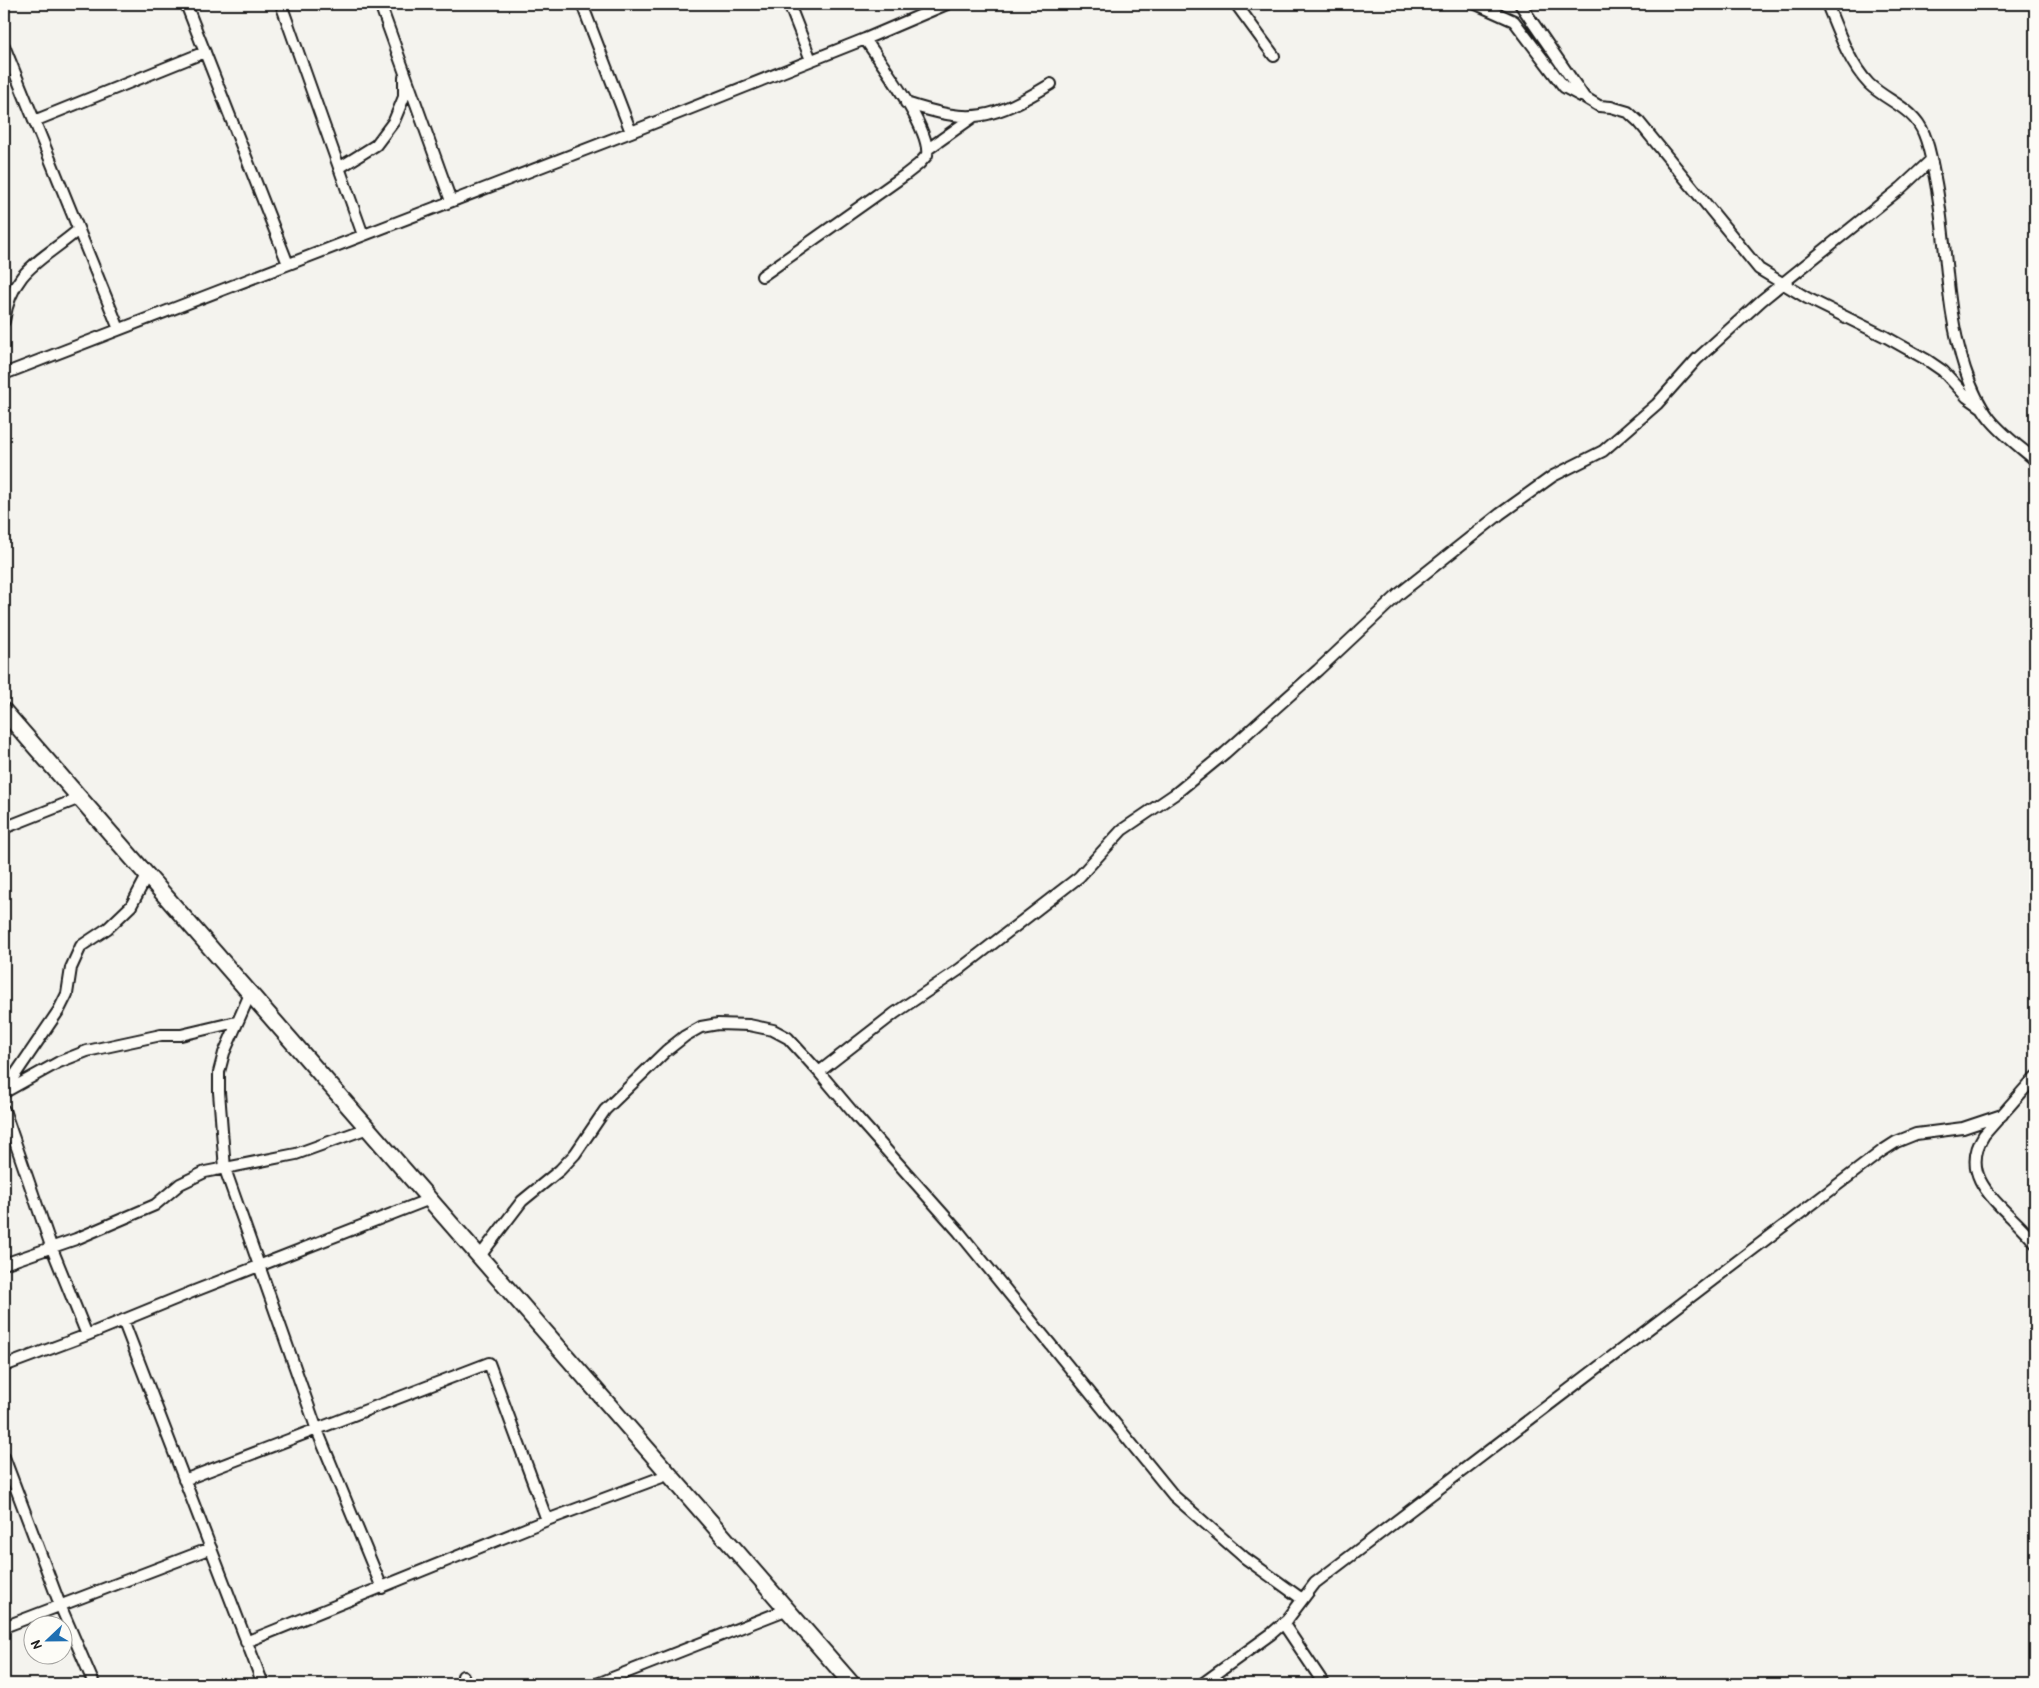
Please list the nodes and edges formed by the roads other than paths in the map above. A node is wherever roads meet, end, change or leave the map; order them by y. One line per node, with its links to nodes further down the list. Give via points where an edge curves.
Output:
1 (186, 4): 13 (street)
2 (281, 4): 25 (street)
3 (380, 4): 16 (street)
4 (582, 4): 22 (street)
5 (789, 4): 15 (street)
6 (947, 4): 11 (street)
7 (1236, 4): 14 (street)
8 (1476, 4): 18 (street, via 1514,20 1564,87)
9 (1520, 4): 18 (street)
10 (1827, 4): 24 (street, via 1859,72 1881,94 1915,117 1925,136)
11 (865, 39): 15 (street); 19 (street)
12 (4, 46): 21 (street)
13 (205, 52): 21 (street); 29 (street)
14 (1274, 56)
15 (812, 60): 22 (street)
16 (404, 68): 25 (street, via 404,96 394,121 376,145); 26 (street)
17 (1051, 84): 20 (street, via 1017,105 993,114)
18 (1584, 97): 31 (street, via 1598,106 1628,112 1639,122 1759,269)
19 (906, 103): 20 (street, via 935,113); 23 (street, via 926,138)
20 (972, 117): 23 (street)
21 (34, 121): 27 (street)
22 (631, 132): 26 (street)
23 (928, 150): 30 (street, via 926,158 919,164)
24 (1931, 160): 31 (street, via 1895,193); 36 (street, via 1941,216 1954,333)
25 (339, 168): 28 (street)
26 (451, 201): 28 (street)
27 (78, 230): 32 (street, via 24,273); 34 (street)
28 (363, 234): 29 (street)
29 (288, 264): 34 (street)
30 (762, 276)
31 (1782, 283): 36 (street, via 1927,360); 44 (street, via 1708,349 1657,404 1608,447 1553,476 1399,594 1225,753 1175,794 1122,830 1079,877)
32 (5, 300): 33 (street)
33 (4, 321)
34 (118, 329): 35 (street)
35 (4, 374)
36 (1981, 407): 37 (street, via 2001,431)
37 (2035, 460)
38 (4, 711): 39 (street)
39 (80, 798): 40 (street); 41 (street)
40 (4, 828)
41 (148, 876): 42 (street); 46 (street, via 131,906 108,928 81,946 59,1010)
42 (250, 994): 43 (street); 49 (street)
43 (236, 1022): 46 (street, via 87,1051 59,1062); 50 (street, via 219,1072)
44 (819, 1072): 54 (street, via 788,1038 773,1030 749,1025 701,1027 666,1051 606,1110 575,1154 522,1200); 67 (street, via 959,1232 1174,1496 1245,1558)
45 (2035, 1077): 48 (street)
46 (4, 1092)
47 (4, 1110): 53 (street)
48 (2002, 1115): 52 (street, via 1977,1145 1974,1155 1976,1172 1984,1188); 67 (street, via 1963,1128 1916,1134 1882,1151 1315,1582)
49 (368, 1128): 50 (street, via 296,1154); 51 (street)
50 (225, 1169): 53 (street, via 205,1172 180,1184 155,1205 76,1239); 56 (street)
51 (430, 1199): 54 (street); 56 (street)
52 (2035, 1243)
53 (51, 1246): 55 (street); 58 (street)
54 (480, 1256): 62 (street)
55 (4, 1264)
56 (258, 1266): 57 (street); 60 (street)
57 (123, 1320): 58 (street); 63 (street)
58 (87, 1335): 59 (street)
59 (4, 1366)
60 (317, 1430): 63 (street); 64 (street, via 490,1363); 66 (street)
61 (4, 1457): 68 (street)
62 (670, 1474): 64 (street); 69 (street)
63 (184, 1480): 65 (street)
64 (547, 1520): 66 (street)
65 (211, 1548): 68 (street); 72 (street)
66 (382, 1588): 72 (street)
67 (1302, 1599): 70 (street)
68 (60, 1605): 71 (street); 73 (street)
69 (788, 1609): 75 (street); 76 (street)
70 (1283, 1623): 77 (street); 78 (street)
71 (4, 1627)
72 (246, 1642): 74 (street)
73 (94, 1684)
74 (263, 1684)
75 (597, 1684)
76 (852, 1684)
77 (1202, 1684)
78 (1324, 1684)

